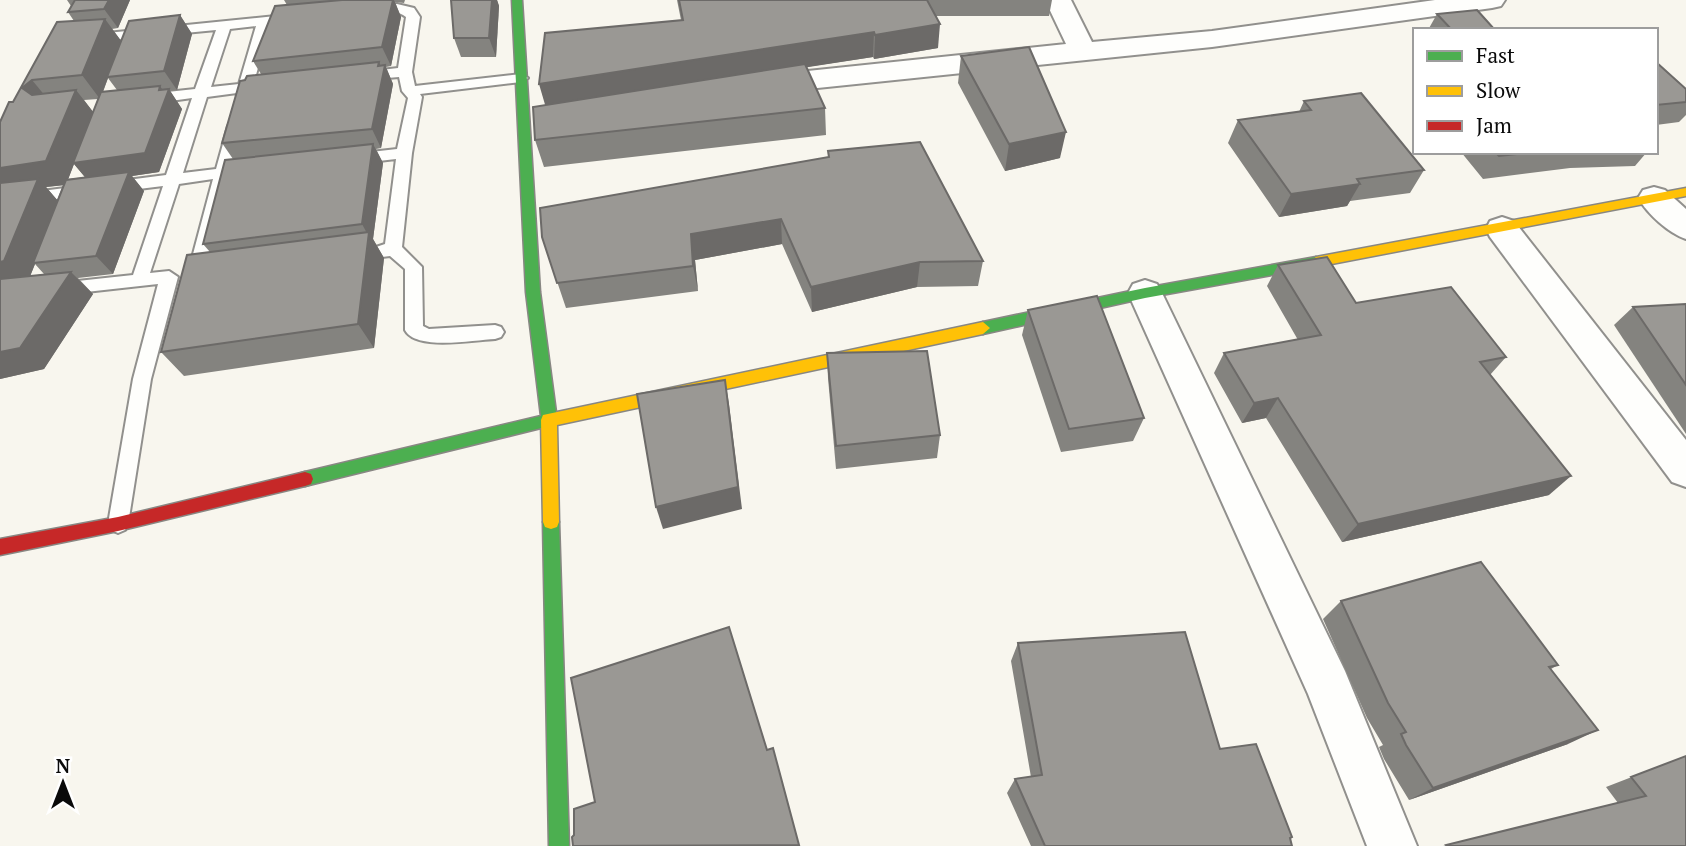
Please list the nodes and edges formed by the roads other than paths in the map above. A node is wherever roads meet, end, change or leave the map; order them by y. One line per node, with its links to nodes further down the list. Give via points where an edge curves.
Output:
1 (517, 0): 12 (street)
2 (1058, 0): 9 (street)
3 (1492, 0): 9 (street, via 1212,39)
4 (357, 12): 10 (lane, via 409,11 413,18)
5 (304, 17): 6 (lane)
6 (264, 21): 7 (lane); 14 (lane)
7 (224, 25): 8 (lane, via 133,39); 17 (lane)
8 (73, 39)
9 (1083, 51): 15 (street)
10 (405, 72): 11 (lane); 16 (lane)
11 (354, 77)
12 (521, 78): 16 (lane); 36 (street, via 539,122 533,292)
13 (274, 85): 14 (lane)
14 (246, 88): 17 (lane); 22 (lane)
15 (731, 90)
16 (409, 91): 19 (lane, via 415,97)
17 (202, 93): 18 (lane); 23 (lane)
18 (133, 101)
19 (404, 153): 20 (lane); 29 (lane)
20 (339, 160)
21 (260, 168): 22 (lane)
22 (221, 173): 23 (lane); 31 (lane, via 203,272)
23 (174, 179): 26 (lane); 32 (lane)
24 (1686, 192): 25 (street)
25 (1654, 198): 27 (street); 28 (street)
26 (11, 200)
27 (1686, 227)
28 (1502, 229): 34 (street); 37 (street)
29 (394, 249): 30 (lane); 35 (lane, via 413,267 414,330 428,336)
30 (367, 252)
31 (169, 277): 32 (lane); 38 (lane, via 142,379)
32 (139, 281): 33 (lane)
33 (36, 291)
34 (1145, 293): 36 (street); 41 (street, via 1329,687)
35 (495, 332)
36 (549, 420): 38 (street); 40 (street)
37 (1686, 470)
38 (118, 524): 39 (street)
39 (0, 547)
40 (559, 846)
41 (1392, 846)

